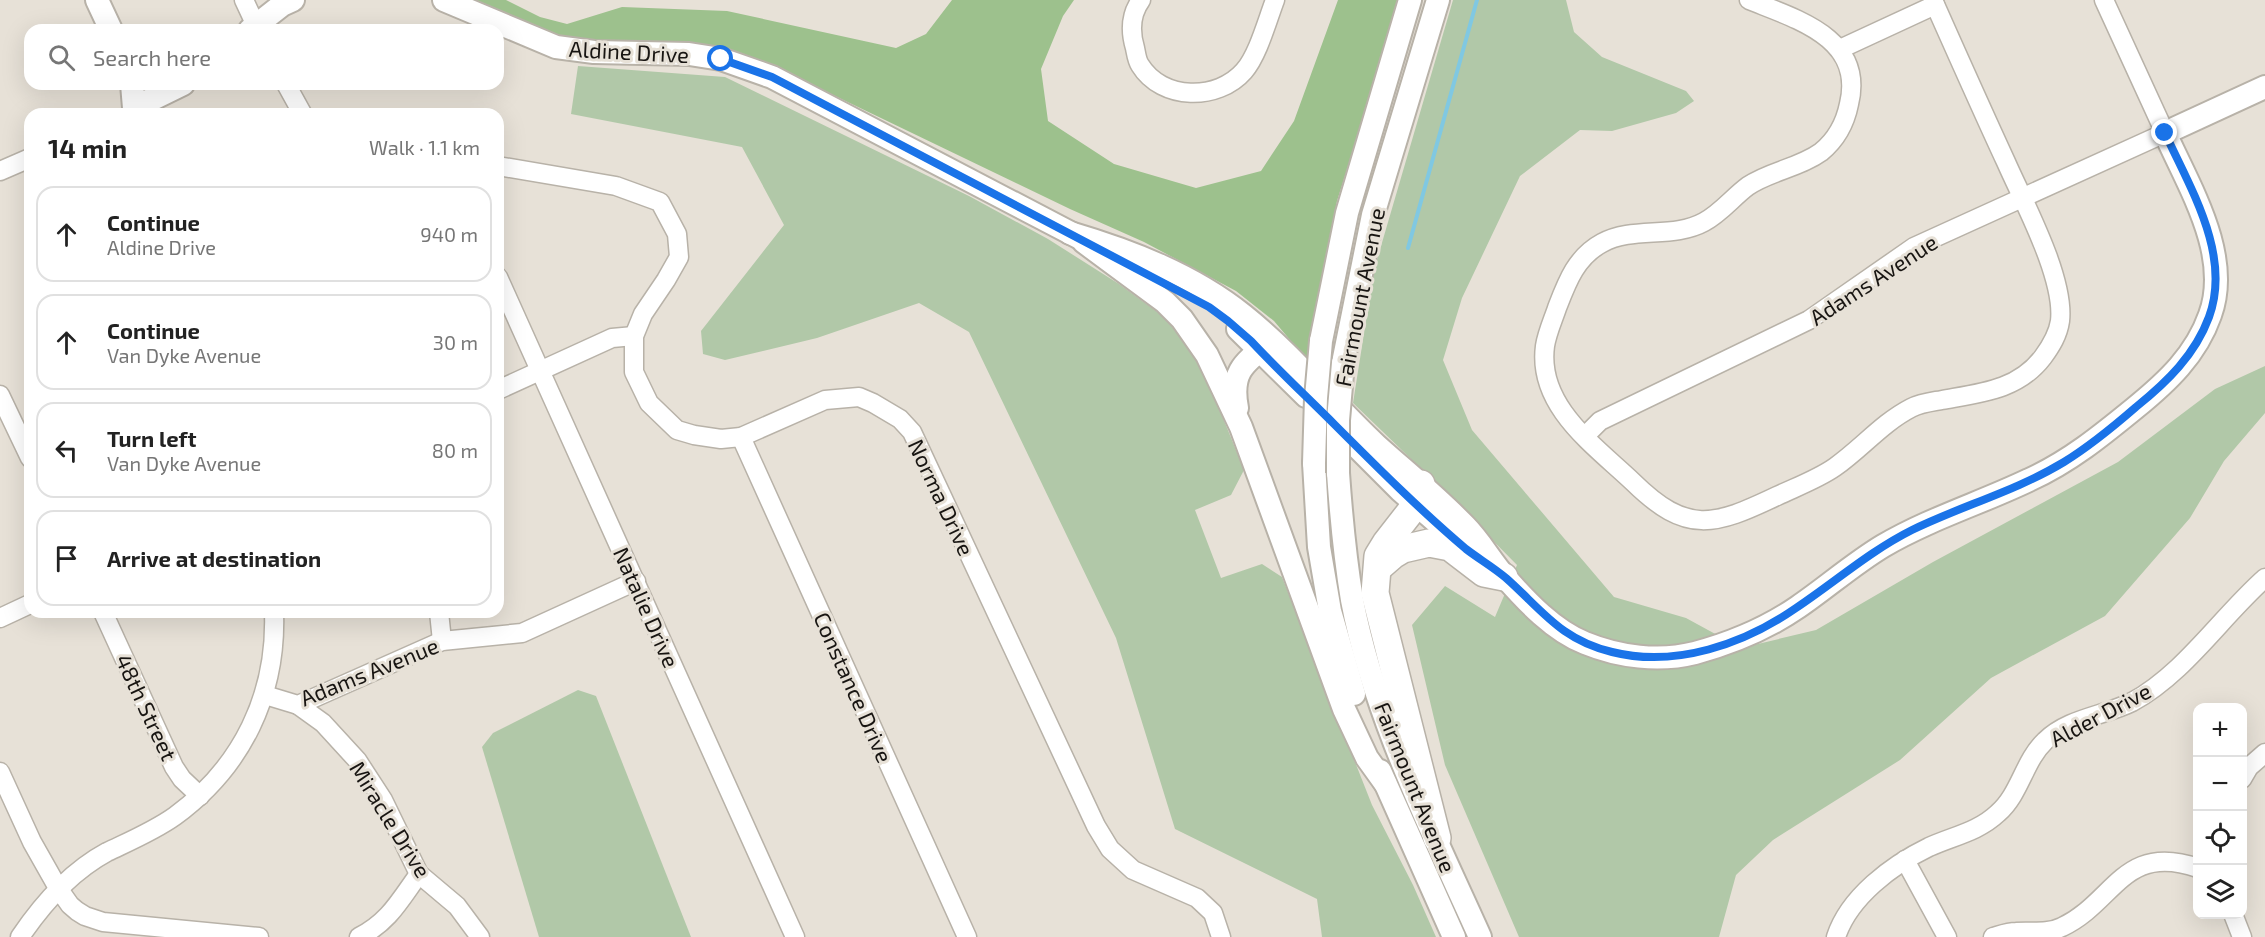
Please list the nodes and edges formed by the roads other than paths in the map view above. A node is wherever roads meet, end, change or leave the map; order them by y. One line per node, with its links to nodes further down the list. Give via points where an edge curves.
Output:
1 (97, 0): 12 (main road)
2 (244, 0): 13 (street)
3 (293, 0): 14 (main road)
4 (444, 0): 15 (main road, Aldine Drive)
5 (1141, 0): 6 (street, via 1130,31 1140,65 1170,90 1187,93 1213,92 1246,70)
6 (1275, 0)
7 (1410, 0): 57 (main road, Fairmount Avenue, bridge, via 1347,213 1321,342 1316,398 1314,463 1319,547 1330,611)
8 (1438, 0): 59 (main road, Fairmount Avenue, bridge, via 1373,215 1343,363 1338,420 1343,534 1353,602 1372,678 1402,761)
9 (1749, 0): 17 (street, via 1807,24)
10 (2104, 0): 25 (street)
11 (1934, 3): 17 (street); 29 (street)
12 (108, 24)
13 (253, 24)
14 (259, 24)
15 (501, 24)
16 (504, 25): 30 (main road, Aldine Drive, via 556,47 594,52 690,54 721,59 772,77)
17 (1840, 49): 38 (street, via 1852,94 1845,120 1824,150 1747,187 1705,222 1603,242 1576,265 1546,340 1544,360 1551,394)
18 (2265, 87): 25 (main road, Adams Avenue)
19 (131, 90): 22 (main road)
20 (171, 90): 23 (main road)
21 (289, 90): 24 (street)
22 (129, 108)
23 (137, 108)
24 (300, 108)
25 (2165, 133): 29 (street, Adams Avenue); 43 (main road, Aldine Drive, via 2207,228 2215,255 2215,297 2188,357 2167,382 2063,463 1912,530 1758,631 1689,655 1648,658 1580,641 1546,618)
26 (24, 161): 28 (street)
27 (504, 167): 32 (street, Norma Drive, via 616,186 660,202 678,234 679,257 643,314)
28 (0, 171)
29 (2021, 197): 38 (street, Adams Avenue, via 1914,247 1809,320 1600,421); 38 (street, via 2055,279 2060,324 2054,343 2034,368 2015,382 1999,389 1918,404 1887,422 1830,471 1741,513 1707,522 1681,516 1653,502)
30 (1070, 233): 33 (main road, Aldine Drive, via 1120,248 1201,286 1242,315); 37 (main road, via 1165,302 1182,319 1207,355)
31 (504, 291): 34 (street, Natalie Drive)
32 (634, 336): 34 (street, via 612,338); 39 (street, Norma Drive, via 634,372 648,403 677,430 721,439)
33 (1266, 345): 37 (main road, via 1242,366 1234,382); 41 (main road, Aldine Drive)
34 (539, 371): 35 (street); 45 (street, Natalie Drive)
35 (504, 387)
36 (0, 395): 40 (street)
37 (1241, 427): 57 (main road, via 1344,709 1367,758)
38 (1585, 436)
39 (741, 437): 70 (street, Constance Drive); 71 (street, Norma Drive, via 825,400 859,397 900,420 912,432 1110,849 1133,870 1197,898 1213,913)
40 (24, 445)
41 (1418, 493): 42 (highway, via 1411,511 1378,556); 43 (main road, Aldine Drive, via 1468,550)
42 (1378, 568): 43 (highway, via 1403,549 1429,543 1450,547 1484,573); 59 (highway, via 1376,604)
43 (1504, 577)
44 (2265, 578): 60 (street, Alder Drive, via 2166,678 2132,702 2065,727 2045,740 2000,812 1979,828)
45 (636, 581): 51 (street, Adams Avenue, via 522,633); 69 (street, Natalie Drive)
46 (24, 607): 47 (street)
47 (0, 618)
48 (105, 618): 58 (street, 48th Street, via 174,767)
49 (274, 618): 52 (street)
50 (440, 618): 51 (street)
51 (442, 640): 53 (street, Adams Avenue)
52 (265, 695): 53 (street, Adams Avenue); 58 (street, Adams Avenue, via 245,739 225,770)
53 (298, 705): 62 (street, Miracle Drive, via 323,723 357,760 383,800)
54 (2265, 753): 55 (street)
55 (2247, 770)
56 (0, 772): 63 (street)
57 (1384, 783): 72 (main road, Fairmount Avenue)
58 (200, 796): 63 (street, Adams Avenue, via 174,817 105,853)
59 (1437, 838): 73 (main road, Fairmount Avenue)
60 (1905, 860): 74 (street, Alder Drive, via 1860,898 1842,921); 75 (street)
61 (2193, 866): 76 (street, via 2155,862 2137,868 2081,916 2060,928)
62 (419, 874): 67 (street, via 391,915); 68 (street, Miracle Drive, via 457,906)
63 (58, 888): 65 (street, Adams Avenue); 66 (street, via 77,911 103,922)
64 (2235, 919): 77 (street)
65 (20, 937)
66 (259, 937)
67 (359, 937)
68 (480, 937)
69 (795, 937)
70 (967, 937)
71 (1221, 937)
72 (1454, 937)
73 (1480, 937)
74 (1836, 937)
75 (1947, 937)
76 (1993, 937)
77 (2242, 937)

